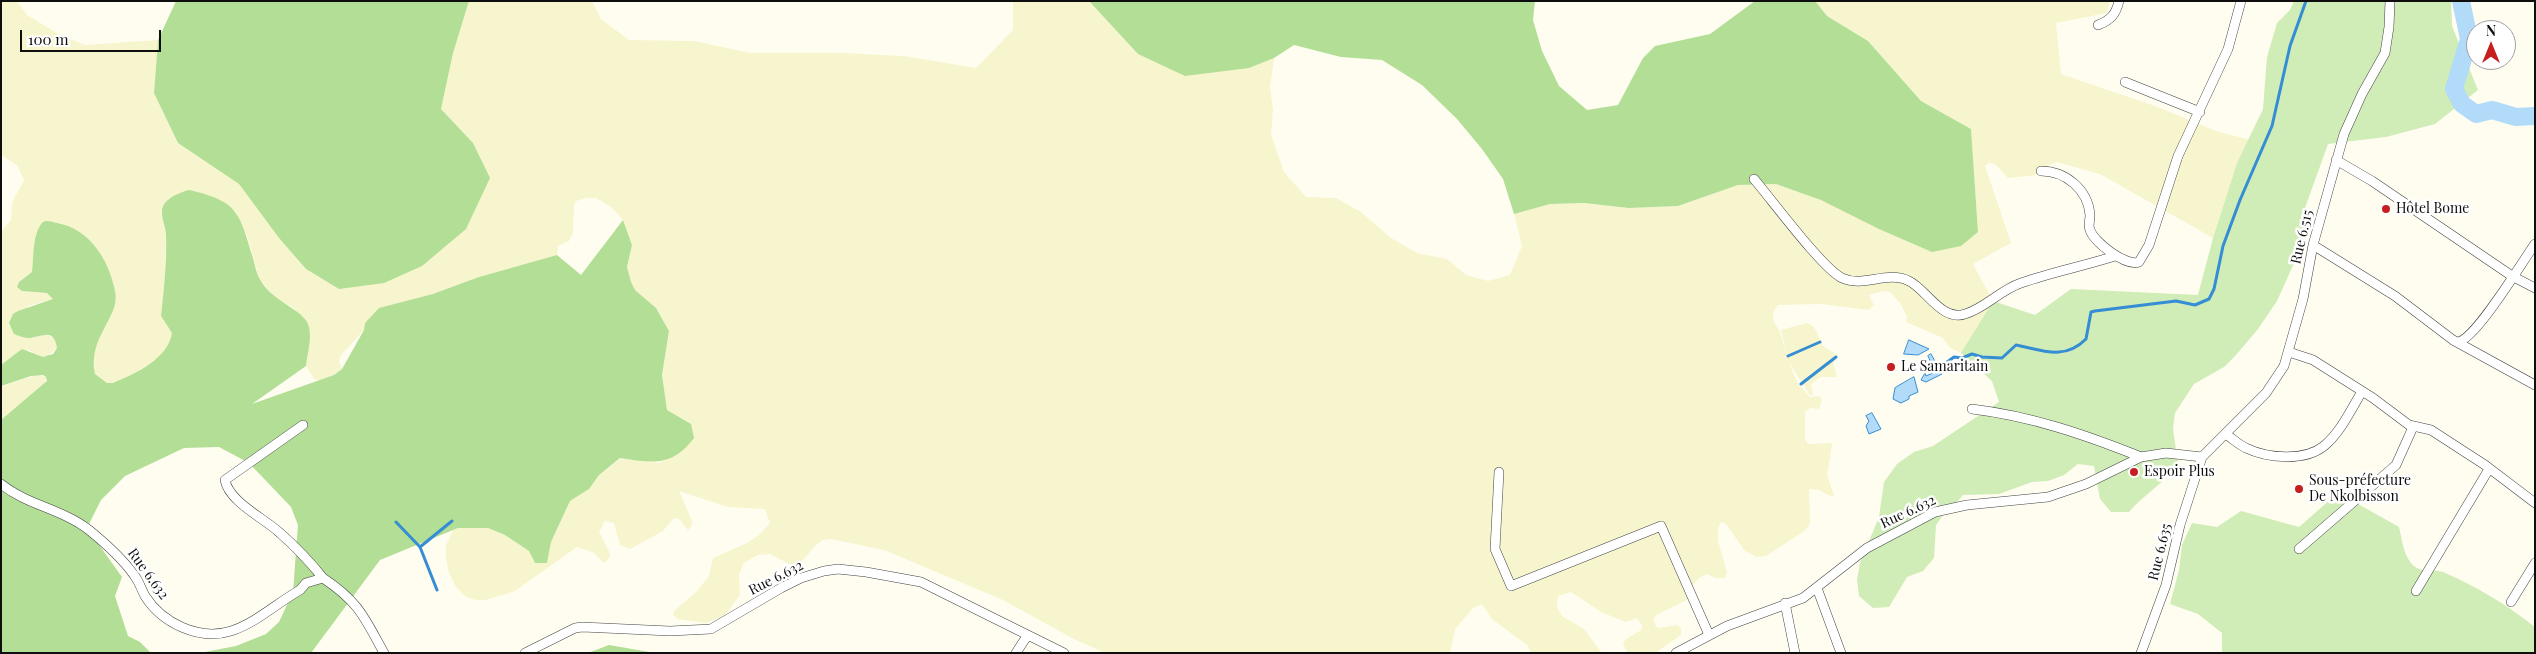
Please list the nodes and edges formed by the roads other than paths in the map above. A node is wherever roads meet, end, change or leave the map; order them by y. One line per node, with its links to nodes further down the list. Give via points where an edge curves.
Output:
1 (2120, 1): 4 (street, via 2116,13)
2 (2240, 1): 6 (street, via 2228,49)
3 (2390, 1): 7 (street, Rue 6.515, via 2385,53 2350,118)
4 (2098, 25)
5 (2125, 82): 6 (street)
6 (2200, 112): 12 (street, via 2178,156 2149,246 2136,264)
7 (2336, 160): 11 (street, Rue 6.515); 13 (street)
8 (2040, 171): 12 (street, via 2053,171 2070,179 2084,195 2090,215 2089,229 2096,240)
9 (1754, 179): 12 (street, via 1826,266 1842,278 1860,282 1891,277 1909,281 1949,314 1964,315 2001,291 2021,283)
10 (2535, 244): 13 (street)
11 (2313, 246): 15 (street, via 2395,296); 16 (street, Rue 6.515)
12 (2115, 256)
13 (2512, 276): 14 (street); 15 (street, via 2479,326)
14 (2535, 288)
15 (2458, 342): 17 (street)
16 (2289, 352): 18 (street, via 2314,360); 22 (street, Rue 6.515, via 2266,393)
17 (2535, 385)
18 (2361, 393): 21 (street); 22 (street, via 2327,442 2308,454 2284,456 2263,453 2246,448)
19 (1972, 409): 23 (street, via 2048,424)
20 (303, 424): 32 (street, via 225,480 227,489 250,512 281,533)
21 (2413, 427): 25 (street, via 2431,430); 29 (street, via 2396,465)
22 (2227, 435): 24 (street, Rue 6.515)
23 (2141, 457): 24 (street, Rue 6.632, via 2166,452); 33 (street, Rue 6.632, via 2095,480 2048,497 1967,505 1935,512 1867,548)
24 (2202, 457): 46 (street, Rue 6.635, via 2180,525 2166,585)
25 (2489, 469): 28 (street); 34 (street)
26 (1499, 472): 37 (street, via 1495,549 1511,586 1662,526)
27 (1, 484): 32 (street, Rue 6.632, via 14,494 61,513 87,528 120,558 161,615 186,629 210,633 232,631 300,590 306,583)
28 (2535, 503)
29 (2299, 548)
30 (2535, 563): 31 (street)
31 (2531, 577): 35 (street)
32 (324, 578): 39 (street, via 361,610)
33 (1817, 588): 36 (street, Rue 6.632, via 1803,598); 45 (street)
34 (2416, 591)
35 (2511, 602)
36 (1785, 603): 37 (street, Rue 6.632); 44 (street)
37 (1709, 635): 43 (street, Rue 6.632)
38 (1027, 636): 40 (street, Rue 6.632, via 956,597 921,582 838,569 801,578 711,629 670,631 582,627); 41 (street); 42 (street, Rue 6.632)
39 (384, 653)
40 (525, 653)
41 (1016, 653)
42 (1064, 653)
43 (1676, 653)
44 (1795, 653)
45 (1841, 653)
46 (2141, 653)

